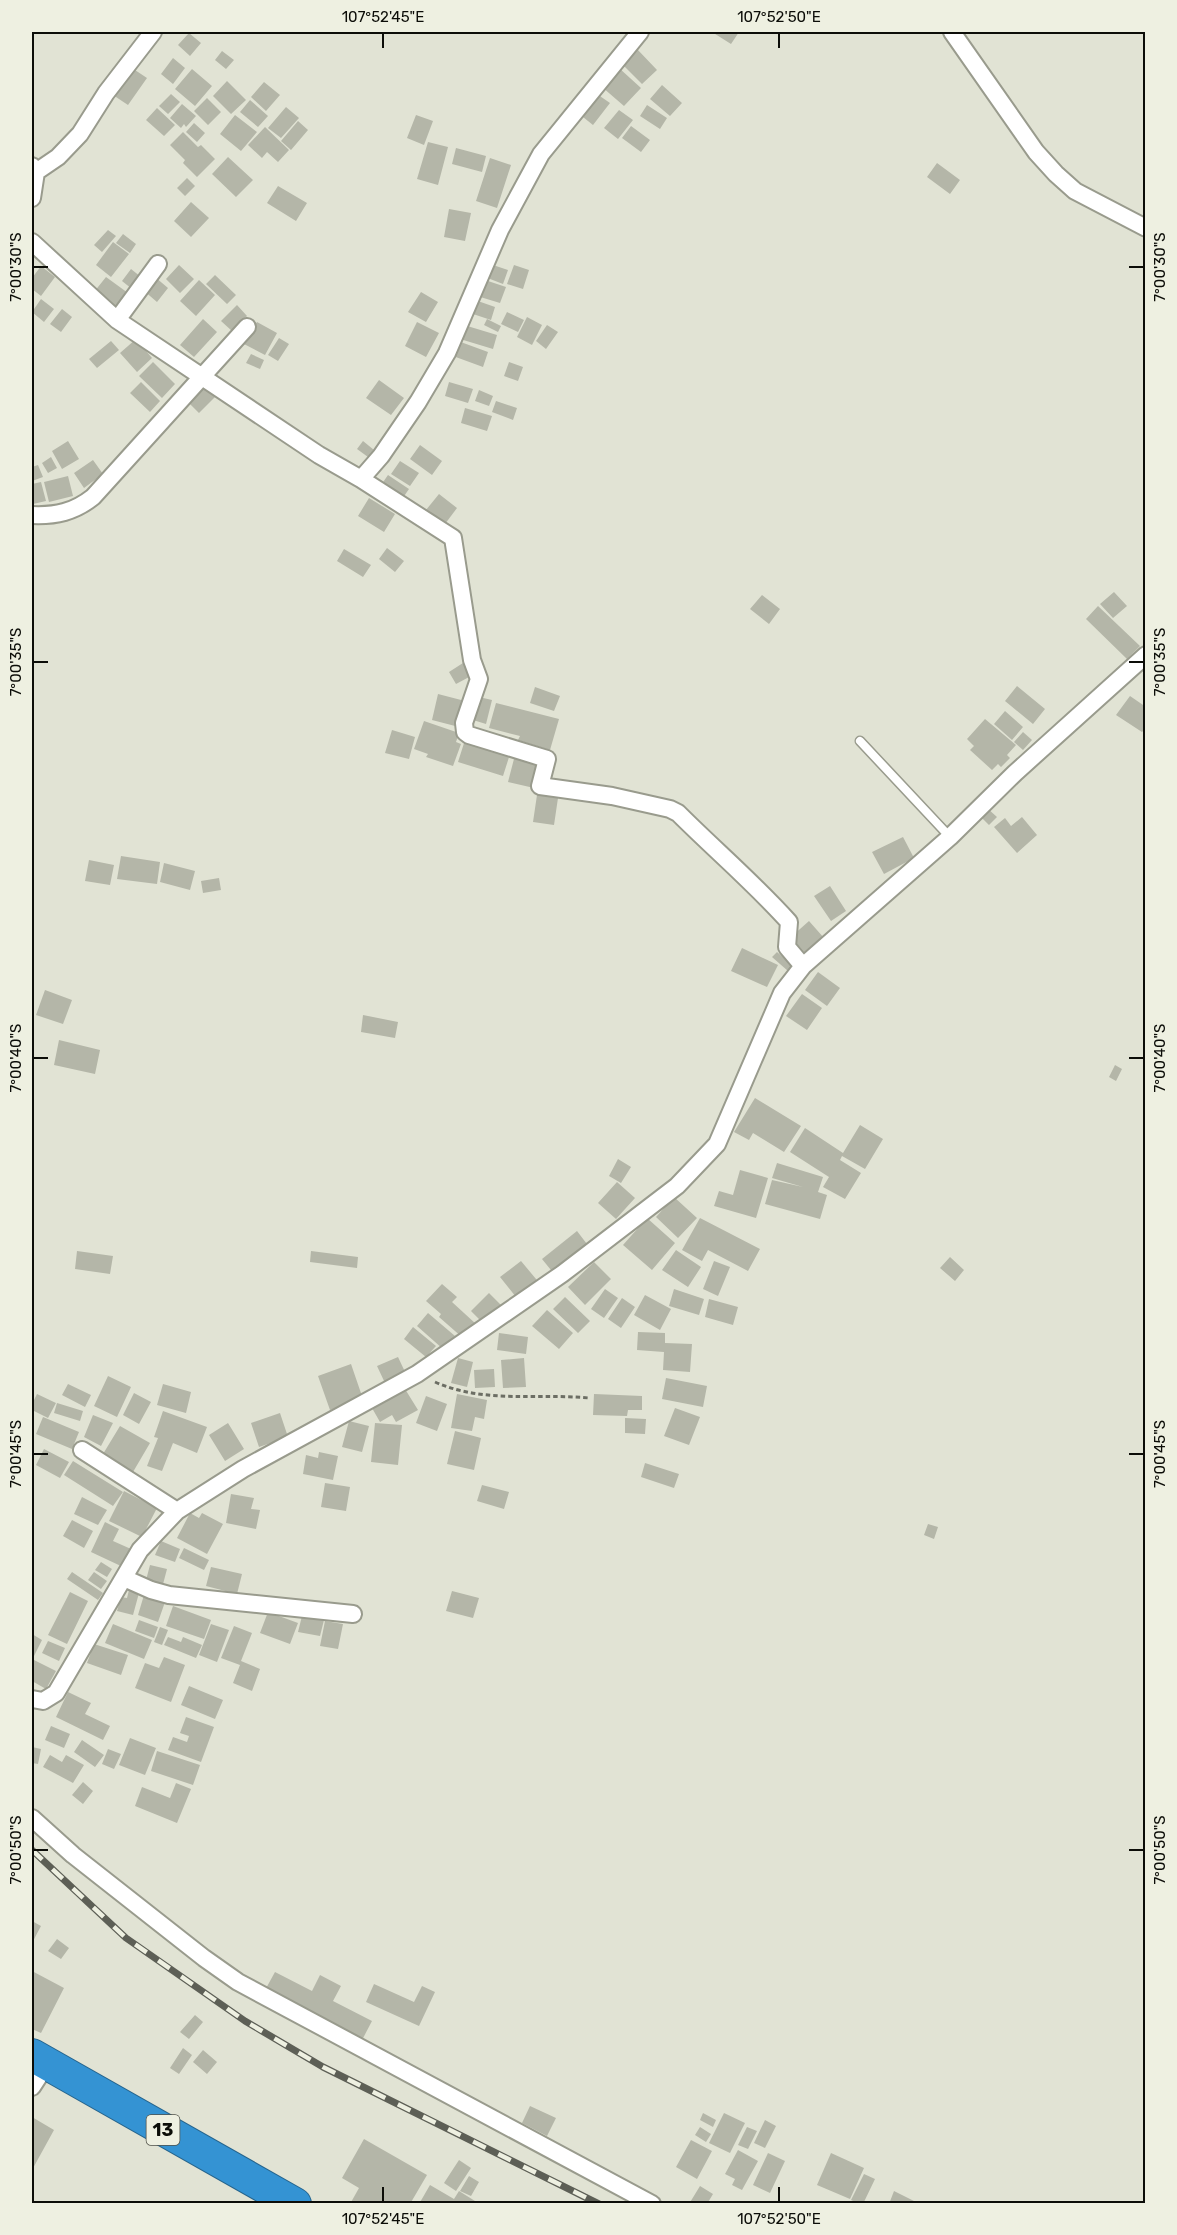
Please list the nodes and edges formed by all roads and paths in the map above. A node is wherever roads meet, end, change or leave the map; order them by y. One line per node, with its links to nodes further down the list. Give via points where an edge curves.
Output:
1 (153, 32): 4 (street, via 80,134 58,157)
2 (640, 32): 12 (street, via 542,154 500,230 447,353 418,402)
3 (952, 32): 6 (street, via 1056,174 1075,191)
4 (33, 170): 5 (street)
5 (32, 198)
6 (1146, 228)
7 (32, 242): 9 (street)
8 (158, 264): 9 (street)
9 (117, 320): 11 (street)
10 (247, 327): 11 (street)
11 (202, 376): 12 (street); 13 (street, via 93,497 70,511)
12 (361, 479): 17 (street, via 453,538 472,660 479,679 464,723 465,732 548,759 540,786 612,796 678,813 756,885 789,922 787,947)
13 (32, 515)
14 (1146, 655): 16 (street, via 1014,773)
15 (860, 741): 16 (lane)
16 (950, 837): 17 (street)
17 (803, 966): 18 (street, via 782,993 717,1144 677,1186 562,1274)
18 (417, 1374): 19 (path, via 455,1391 489,1396); 21 (street, via 243,1469)
19 (589, 1398)
20 (82, 1450): 21 (street)
21 (177, 1511): 22 (street, via 140,1550)
22 (124, 1578): 23 (street, via 169,1595); 24 (street, via 56,1693 43,1701)
23 (353, 1614)
24 (32, 1700)
25 (32, 1818): 29 (street, via 73,1855 238,1982)
26 (36, 2073): 27 (highway, 13); 28 (highway, 13)
27 (258, 2204)
28 (295, 2204)
29 (652, 2204)

